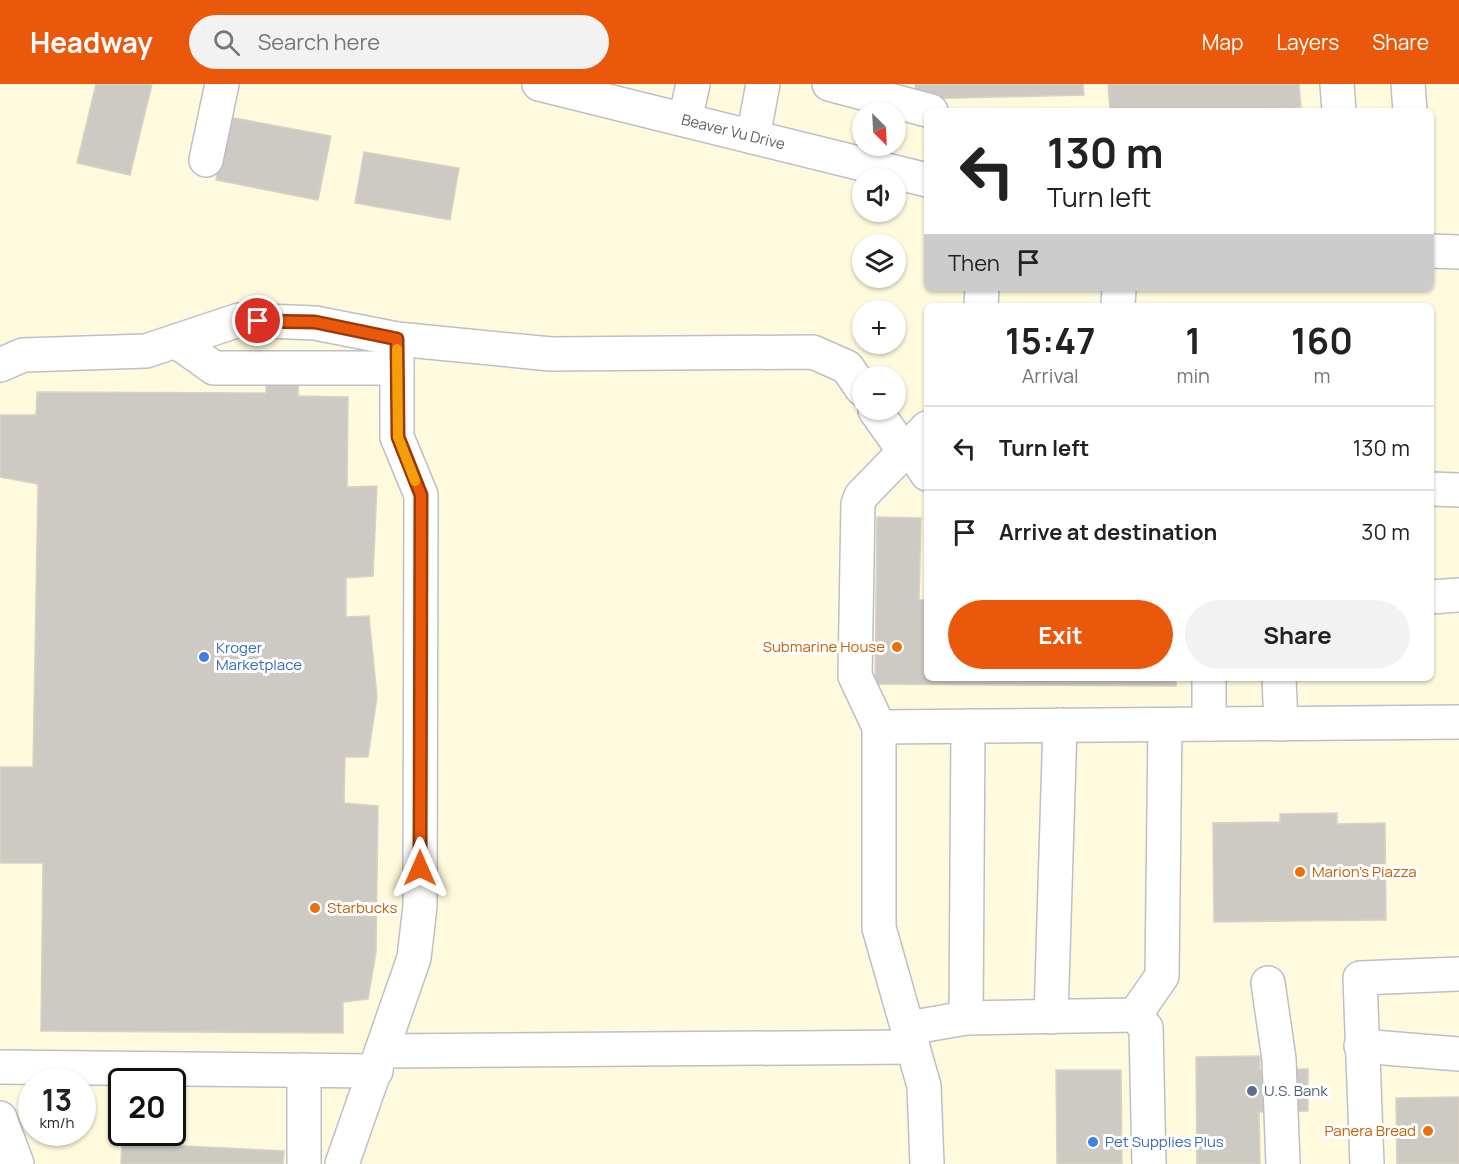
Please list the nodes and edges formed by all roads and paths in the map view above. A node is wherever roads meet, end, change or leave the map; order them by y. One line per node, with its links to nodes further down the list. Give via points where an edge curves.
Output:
1 (222, 84): 14 (street)
2 (538, 84): 8 (street, Beaver Vu Drive)
3 (693, 84): 12 (street)
4 (763, 84): 13 (street)
5 (828, 84): 11 (street)
6 (1337, 84): 9 (street)
7 (1408, 84): 10 (street)
8 (626, 94): 12 (street, Beaver Vu Drive)
9 (1339, 108)
10 (1410, 108)
11 (924, 109)
12 (685, 120): 13 (street, Beaver Vu Drive)
13 (753, 137): 15 (street, Beaver Vu Drive)
14 (206, 160)
15 (924, 179)
16 (1434, 251): 17 (street)
17 (1459, 252)
18 (176, 341): 19 (street, via 239,320 315,322); 19 (street, via 214,368); 20 (street, via 146,351 23,355)
19 (397, 353): 21 (street, via 813,352 847,367); 48 (street, via 398,437 421,495 420,906 414,958)
20 (0, 365)
21 (852, 374)
22 (887, 420): 23 (street)
23 (913, 442): 24 (street); 39 (street, via 861,496 858,504 855,676)
24 (924, 467)
25 (1434, 489): 26 (street)
26 (1459, 490)
27 (1459, 576): 28 (street)
28 (1434, 577)
29 (1459, 595): 30 (street)
30 (1434, 597)
31 (1209, 681): 34 (street)
32 (1279, 681): 35 (street)
33 (1459, 722): 35 (street)
34 (1209, 724): 35 (street); 37 (street)
35 (1281, 724)
36 (1060, 725): 37 (street); 38 (street); 43 (street)
37 (1165, 725): 42 (street, via 1162,976)
38 (968, 726): 39 (street); 44 (street)
39 (879, 727): 45 (street, via 879,928)
40 (1459, 974): 46 (street, via 1360,978)
41 (1268, 983): 57 (street, via 1279,1059)
42 (1135, 1015): 43 (street); 56 (street, via 1146,1028)
43 (1051, 1017): 44 (street)
44 (966, 1018): 45 (street)
45 (910, 1037): 48 (street); 55 (street, via 924,1086)
46 (1361, 1047): 47 (street); 58 (street)
47 (1459, 1054)
48 (379, 1061): 50 (street); 54 (street)
49 (0, 1067): 50 (street)
50 (304, 1070): 53 (street)
51 (0, 1118): 52 (street)
52 (17, 1164)
53 (304, 1164)
54 (342, 1164)
55 (927, 1164)
56 (1149, 1164)
57 (1283, 1164)
58 (1367, 1164)

